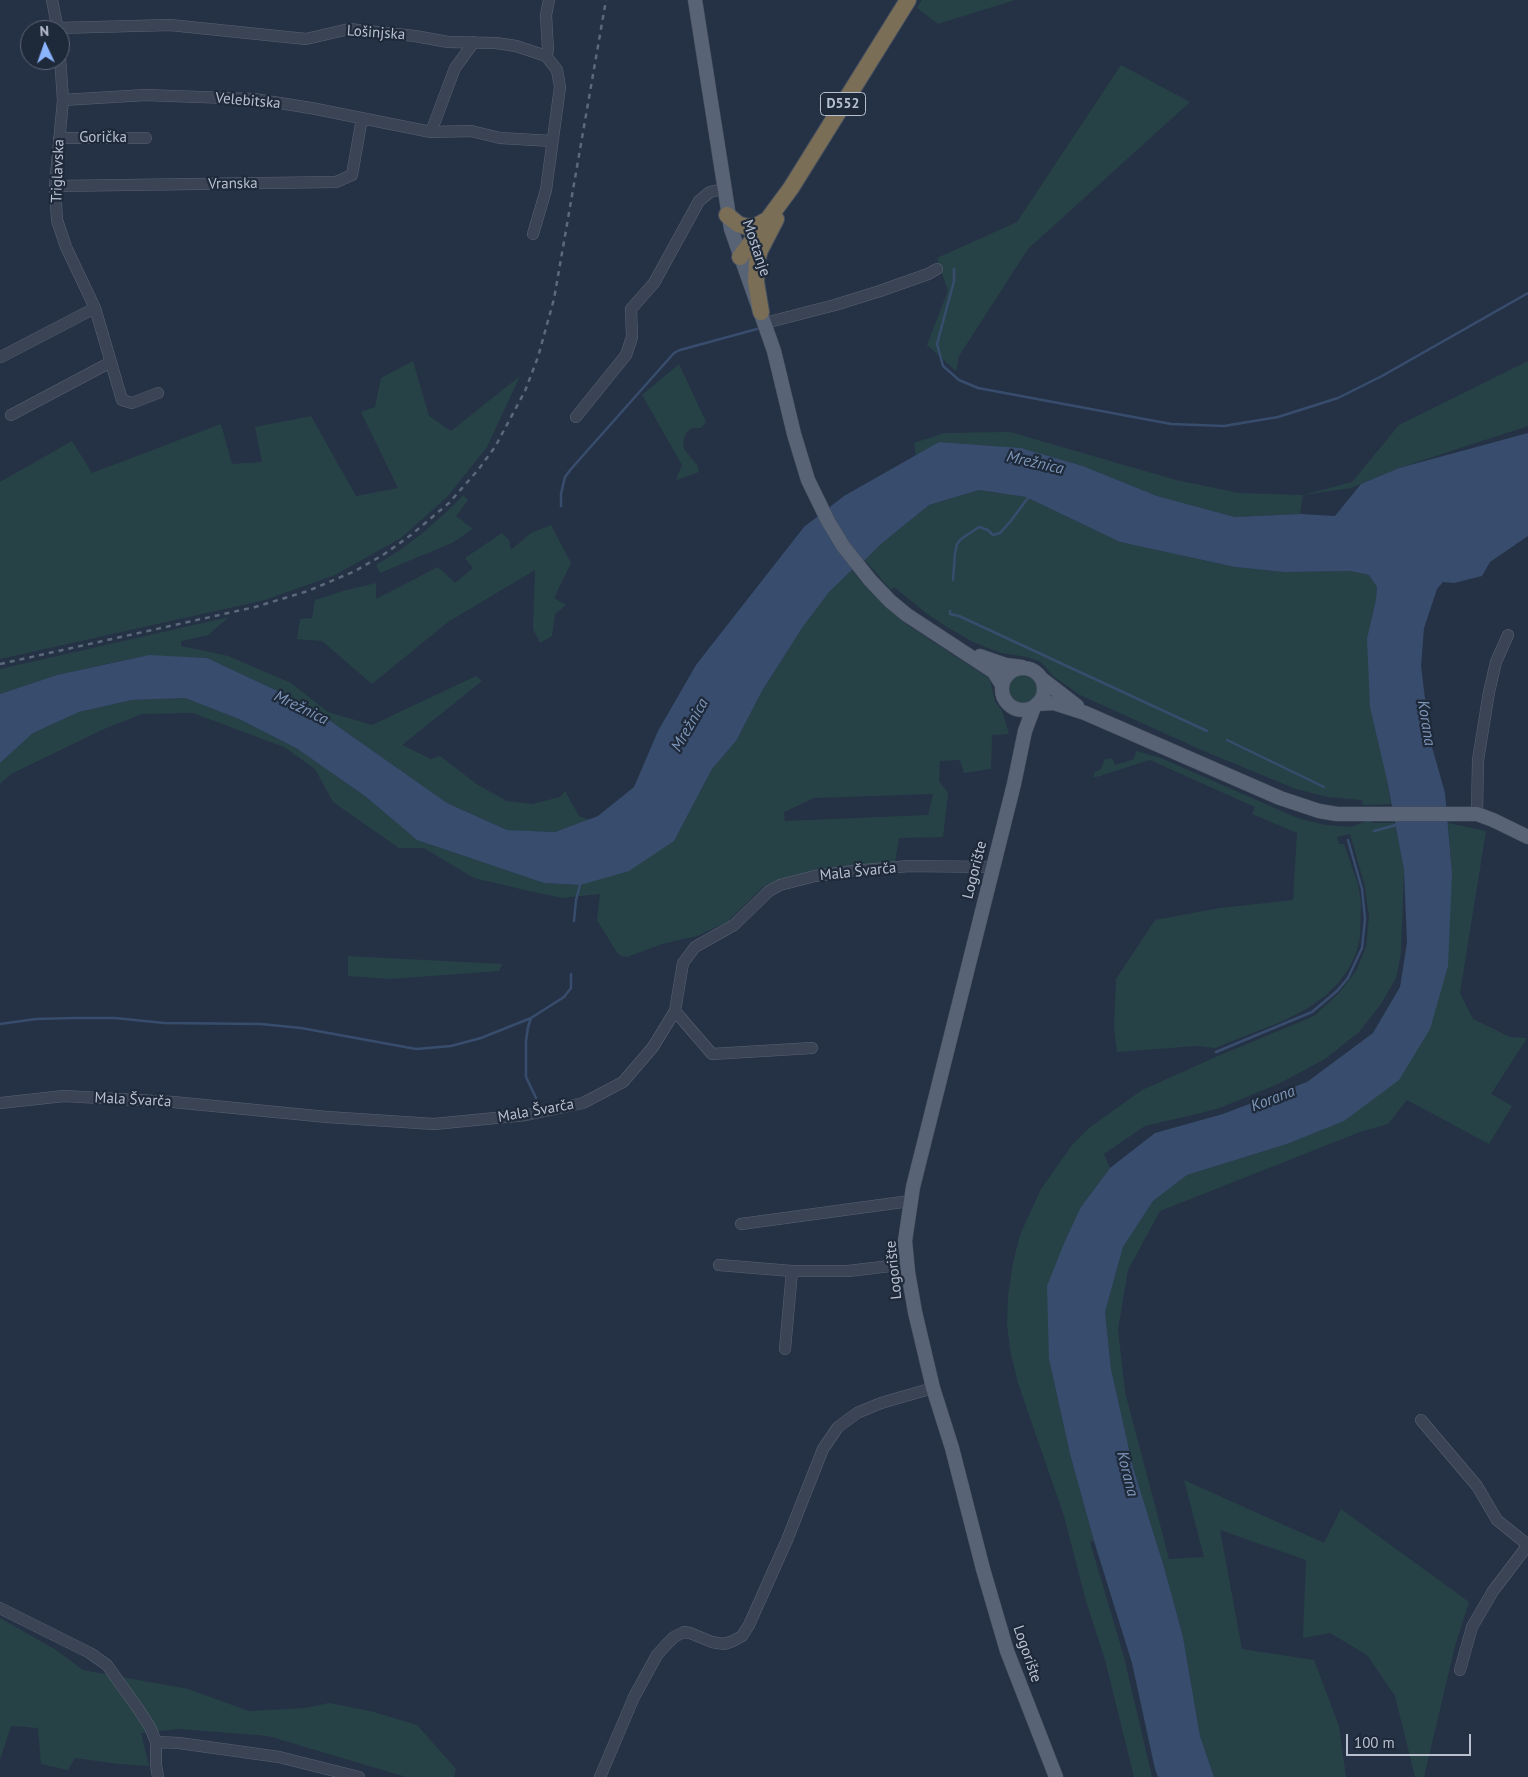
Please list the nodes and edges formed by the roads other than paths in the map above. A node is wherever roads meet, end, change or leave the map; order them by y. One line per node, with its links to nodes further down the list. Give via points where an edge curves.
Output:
1 (52, 0): 5 (street)
2 (549, 0): 8 (street)
3 (695, 0): 18 (main road, Mostanje)
4 (908, 0): 17 (highway, D552)
5 (56, 20)
6 (70, 29): 7 (street, Lošinjska, via 170,26 306,39 349,29 448,42)
7 (474, 42): 8 (street, Lošinjska, via 516,46); 12 (street, via 456,68)
8 (546, 56): 15 (street, via 558,70 560,87)
9 (61, 70): 10 (street, Triglavska)
10 (63, 100): 11 (street, Velebitska, via 145,95 254,99); 13 (street, Triglavska)
11 (362, 118): 12 (street, Velebitska); 16 (street, Vranska, via 352,175 336,182)
12 (431, 132): 15 (street, Velebitska, via 471,131 500,138)
13 (59, 138): 14 (street, Gorička); 16 (street, Triglavska)
14 (146, 138)
15 (552, 141): 21 (street, via 546,190)
16 (55, 186): 25 (street, Triglavska, via 57,220)
17 (790, 188): 20 (highway, D552); 22 (highway, D552)
18 (723, 189): 19 (main road, Mostanje); 31 (street, via 710,192 699,202 654,283 631,309 632,336 626,355)
19 (727, 215): 20 (highway, via 747,227); 23 (main road, Mostanje)
20 (765, 222): 23 (highway, D552)
21 (533, 234)
22 (759, 253): 23 (highway); 26 (highway, D552, via 756,273)
23 (740, 257): 26 (main road, Mostanje)
24 (937, 269): 26 (street, via 872,294)
25 (95, 308): 27 (street); 28 (street, Triglavska)
26 (763, 318): 33 (main road, Mostanje, via 802,461 828,522 852,559 890,600)
27 (1, 357)
28 (111, 362): 29 (street, Triglavska, via 122,400 132,403); 30 (street)
29 (158, 393)
30 (10, 415)
31 (576, 417)
32 (1508, 635): 41 (street, via 1496,662 1489,692)
33 (961, 649): 34 (main road); 36 (main road, via 994,672)
34 (1023, 668): 35 (main road, via 1034,671); 36 (main road, via 1007,675)
35 (1042, 679): 38 (main road, via 1044,692); 39 (main road)
36 (1002, 685): 37 (main road)
37 (1008, 704): 38 (main road, via 1020,709); 40 (main road, Logorište, via 1016,722)
38 (1036, 705): 39 (main road, via 1054,703); 40 (main road, Logorište)
39 (1085, 712): 41 (main road, via 1304,807 1329,814)
40 (1020, 752): 43 (main road, Logorište)
41 (1470, 814): 42 (main road, via 1493,820)
42 (1528, 837)
43 (992, 867): 44 (street, Mala Švarča, via 909,866 815,876 780,885 760,899 734,925 695,947 683,963); 47 (main road, Logorište)
44 (675, 1011): 45 (street, via 712,1054); 46 (street, Mala Švarča, via 653,1047 623,1082 583,1103 526,1115 434,1124 64,1096)
45 (812, 1048)
46 (0, 1103)
47 (910, 1201): 48 (street); 49 (main road, Logorište, via 905,1241)
48 (741, 1224)
49 (907, 1264): 51 (street, via 848,1271); 53 (main road, Logorište)
50 (719, 1265): 51 (street)
51 (792, 1271): 52 (street)
52 (785, 1349)
53 (933, 1388): 61 (street, via 857,1413 838,1426 822,1449 749,1626 742,1636 724,1644 684,1632 667,1644 657,1655 634,1697); 62 (main road, Logorište, via 1007,1651)
54 (1421, 1420): 55 (street, via 1478,1486 1497,1520)
55 (1528, 1545): 57 (street, via 1493,1591 1472,1627)
56 (0, 1608): 58 (street, via 90,1653 107,1665 150,1727)
57 (1460, 1670)
58 (156, 1742): 59 (street); 60 (street, via 279,1757)
59 (158, 1777)
60 (359, 1777)
61 (600, 1777)
62 (1056, 1777)

